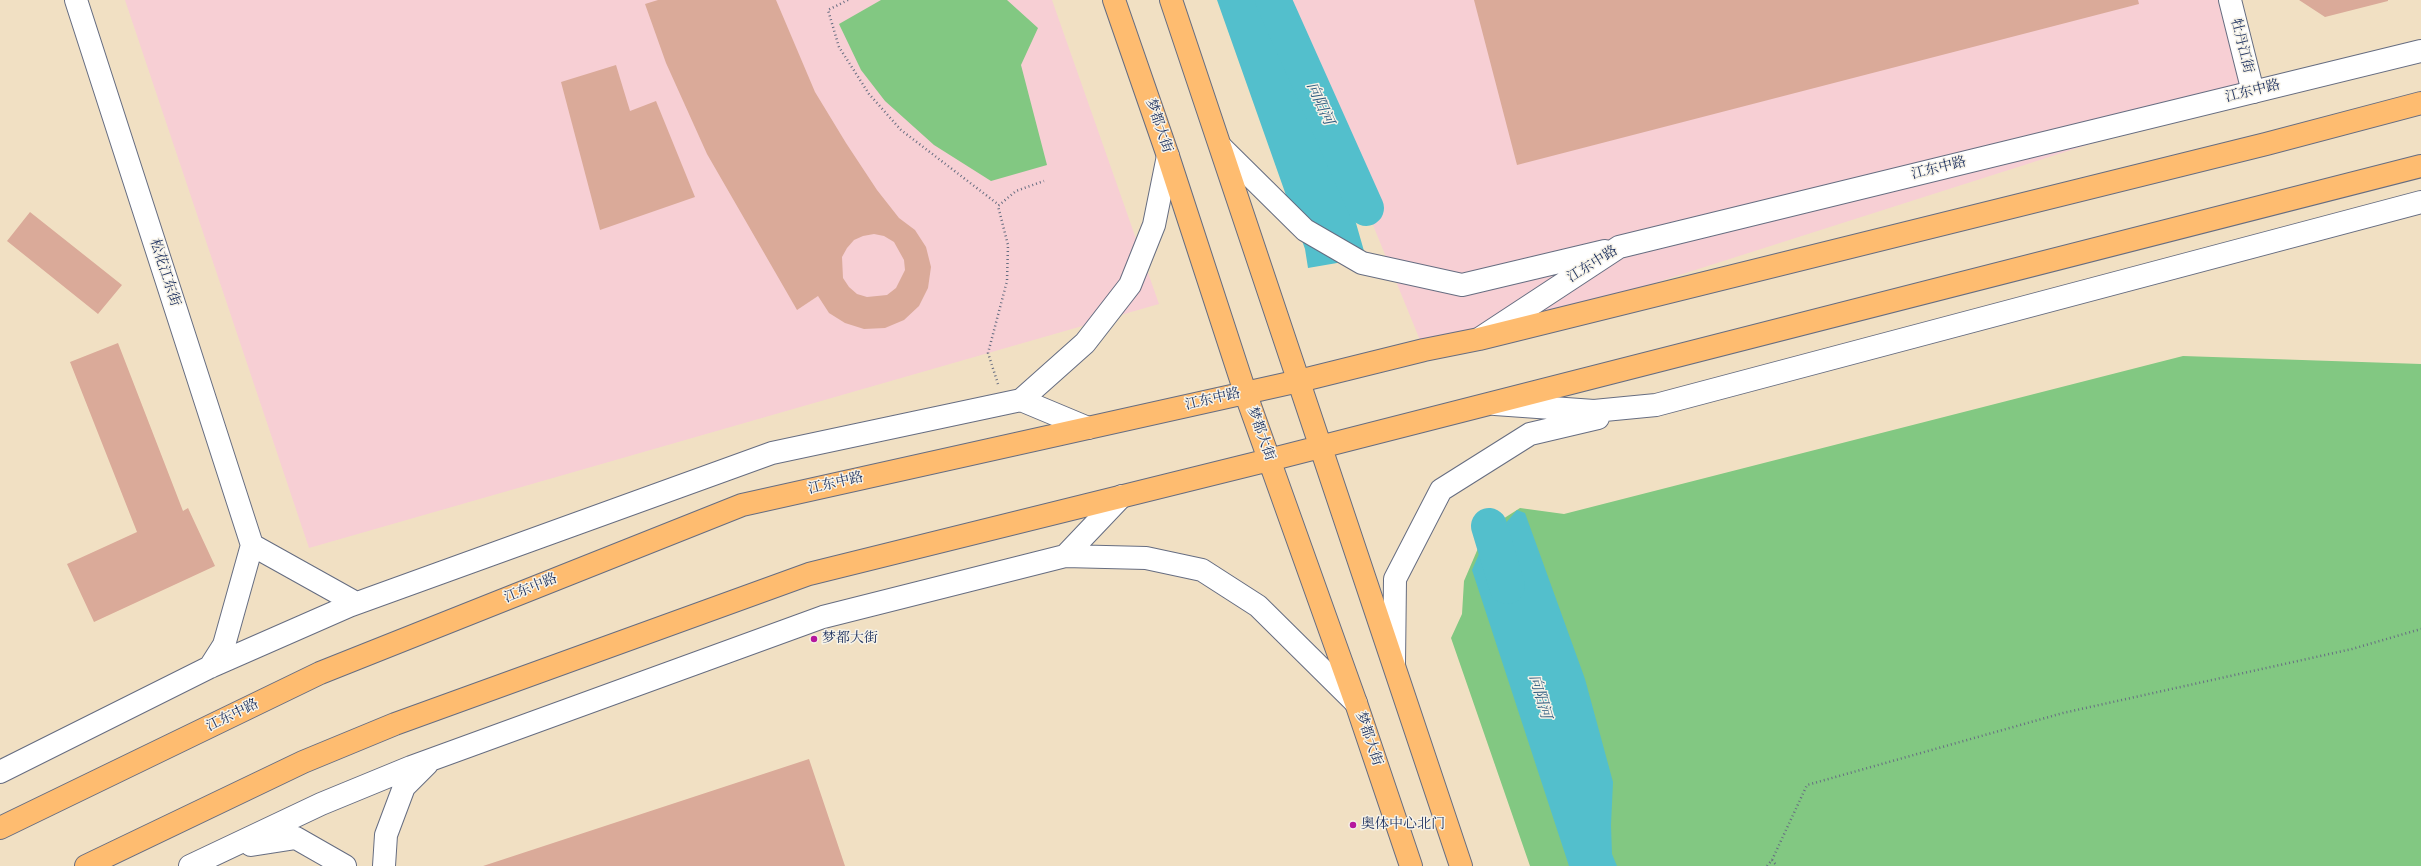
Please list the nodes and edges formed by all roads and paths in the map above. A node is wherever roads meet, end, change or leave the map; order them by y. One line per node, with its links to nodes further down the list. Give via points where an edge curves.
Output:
1 (76, 0): 27 (street, 松花江东街)
2 (848, 0): 6 (path)
3 (1114, 0): 11 (main road, 梦都大街)
4 (1172, 0): 10 (main road)
5 (2230, 0): 8 (street, 牡丹江街)
6 (842, 1): 15 (path, via 828,10 840,47 869,94 901,130)
7 (2421, 51): 8 (street, 江东中路)
8 (2253, 92): 16 (street, 江东中路)
9 (2421, 103): 17 (main road, 江东中路, via 2266,144)
10 (1221, 147): 16 (street, via 1305,230 1362,263 1462,285); 18 (main road)
11 (1168, 156): 19 (main road, 梦都大街); 20 (street, via 1154,225 1130,285 1085,343)
12 (2421, 166): 21 (main road)
13 (1044, 181): 15 (path, via 1016,191)
14 (2421, 202): 22 (street)
15 (999, 205): 20 (path, via 1008,245 1007,281 988,353)
16 (1619, 247): 17 (street, 江东中路)
17 (1479, 339): 18 (main road, 江东中路)
18 (1298, 381): 19 (main road, 江东中路); 24 (main road)
19 (1245, 392): 23 (main road, 江东中路); 25 (main road, 梦都大街)
20 (1012, 402): 23 (street); 29 (street, via 772,453)
21 (1486, 404): 22 (street, via 1594,411); 24 (main road)
22 (1656, 405): 32 (street, via 1530,434 1441,490 1395,579)
23 (1088, 428): 36 (main road, 江东中路, via 742,505 320,673)
24 (1319, 446): 25 (main road); 32 (main road)
25 (1269, 460): 26 (main road); 33 (main road, 梦都大街)
26 (1122, 496): 28 (street); 39 (main road, via 809,574 395,724 302,762)
27 (252, 545): 29 (street); 31 (street, via 224,645)
28 (1065, 556): 33 (street, via 1146,558 1202,570 1258,606); 34 (street, via 823,617)
29 (356, 603): 31 (street)
30 (2421, 629): 38 (path, via 2352,650 2063,712 1807,786)
31 (210, 667): 35 (street)
32 (1394, 668): 44 (main road)
33 (1356, 703): 43 (main road, 梦都大街)
34 (432, 759): 37 (street, via 321,804); 42 (street, via 404,787 386,835)
35 (0, 772)
36 (0, 828)
37 (226, 849): 40 (street); 41 (street, via 296,838)
38 (1772, 860): 45 (path); 46 (path)
39 (86, 866)
40 (190, 866)
41 (345, 866)
42 (384, 866)
43 (1411, 866)
44 (1461, 866)
45 (1767, 866)
46 (1777, 866)

